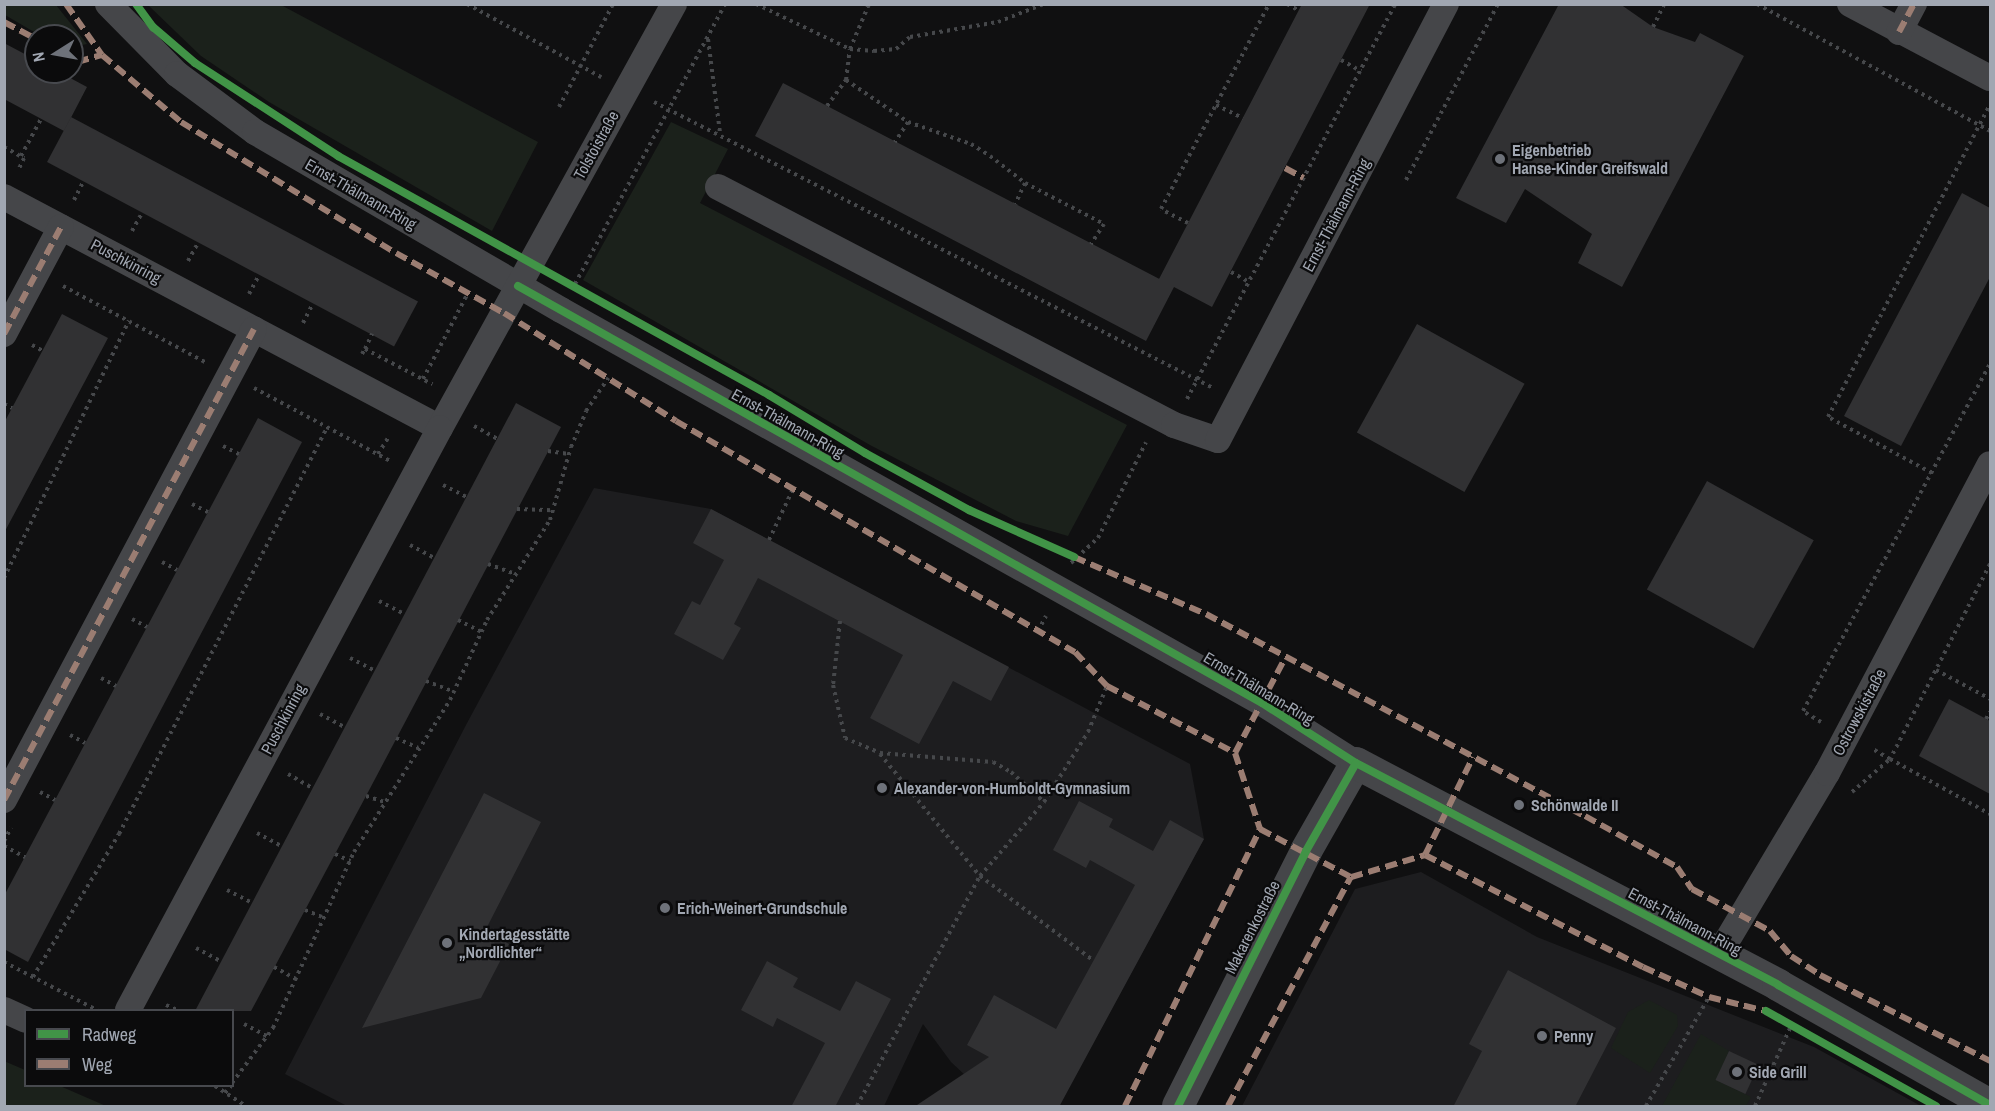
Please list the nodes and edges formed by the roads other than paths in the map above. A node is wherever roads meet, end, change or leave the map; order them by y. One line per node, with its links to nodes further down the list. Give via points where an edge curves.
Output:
1 (108, 4): 11 (street, Ernst-Thälmann-Ring, via 177,75 255,132)
2 (674, 4): 11 (street, Tolstoistraße)
3 (1446, 4): 8 (street, Ernst-Thälmann-Ring, via 1218,440 1174,425)
4 (1850, 4): 6 (street)
5 (1914, 4): 6 (street)
6 (1899, 32): 7 (street)
7 (1990, 78)
8 (718, 187)
9 (4, 197): 10 (street, Puschkinring)
10 (65, 218): 12 (street, Puschkinring); 13 (street)
11 (518, 286): 14 (street, Puschkinring); 16 (street, Ernst-Thälmann-Ring, via 1262,703)
12 (254, 329): 14 (street, Puschkinring); 17 (street)
13 (4, 334)
14 (440, 428): 19 (street, Puschkinring)
15 (1990, 464): 18 (street, Ostrowskistraße, via 1827,773)
16 (1356, 763): 18 (street, Ernst-Thälmann-Ring); 23 (street, Makarenkostraße, via 1306,850)
17 (4, 800)
18 (1719, 954): 22 (street, Ernst-Thälmann-Ring)
19 (129, 1009)
20 (4, 1010): 21 (street)
21 (24, 1019)
22 (1990, 1105)
23 (1178, 1107)

